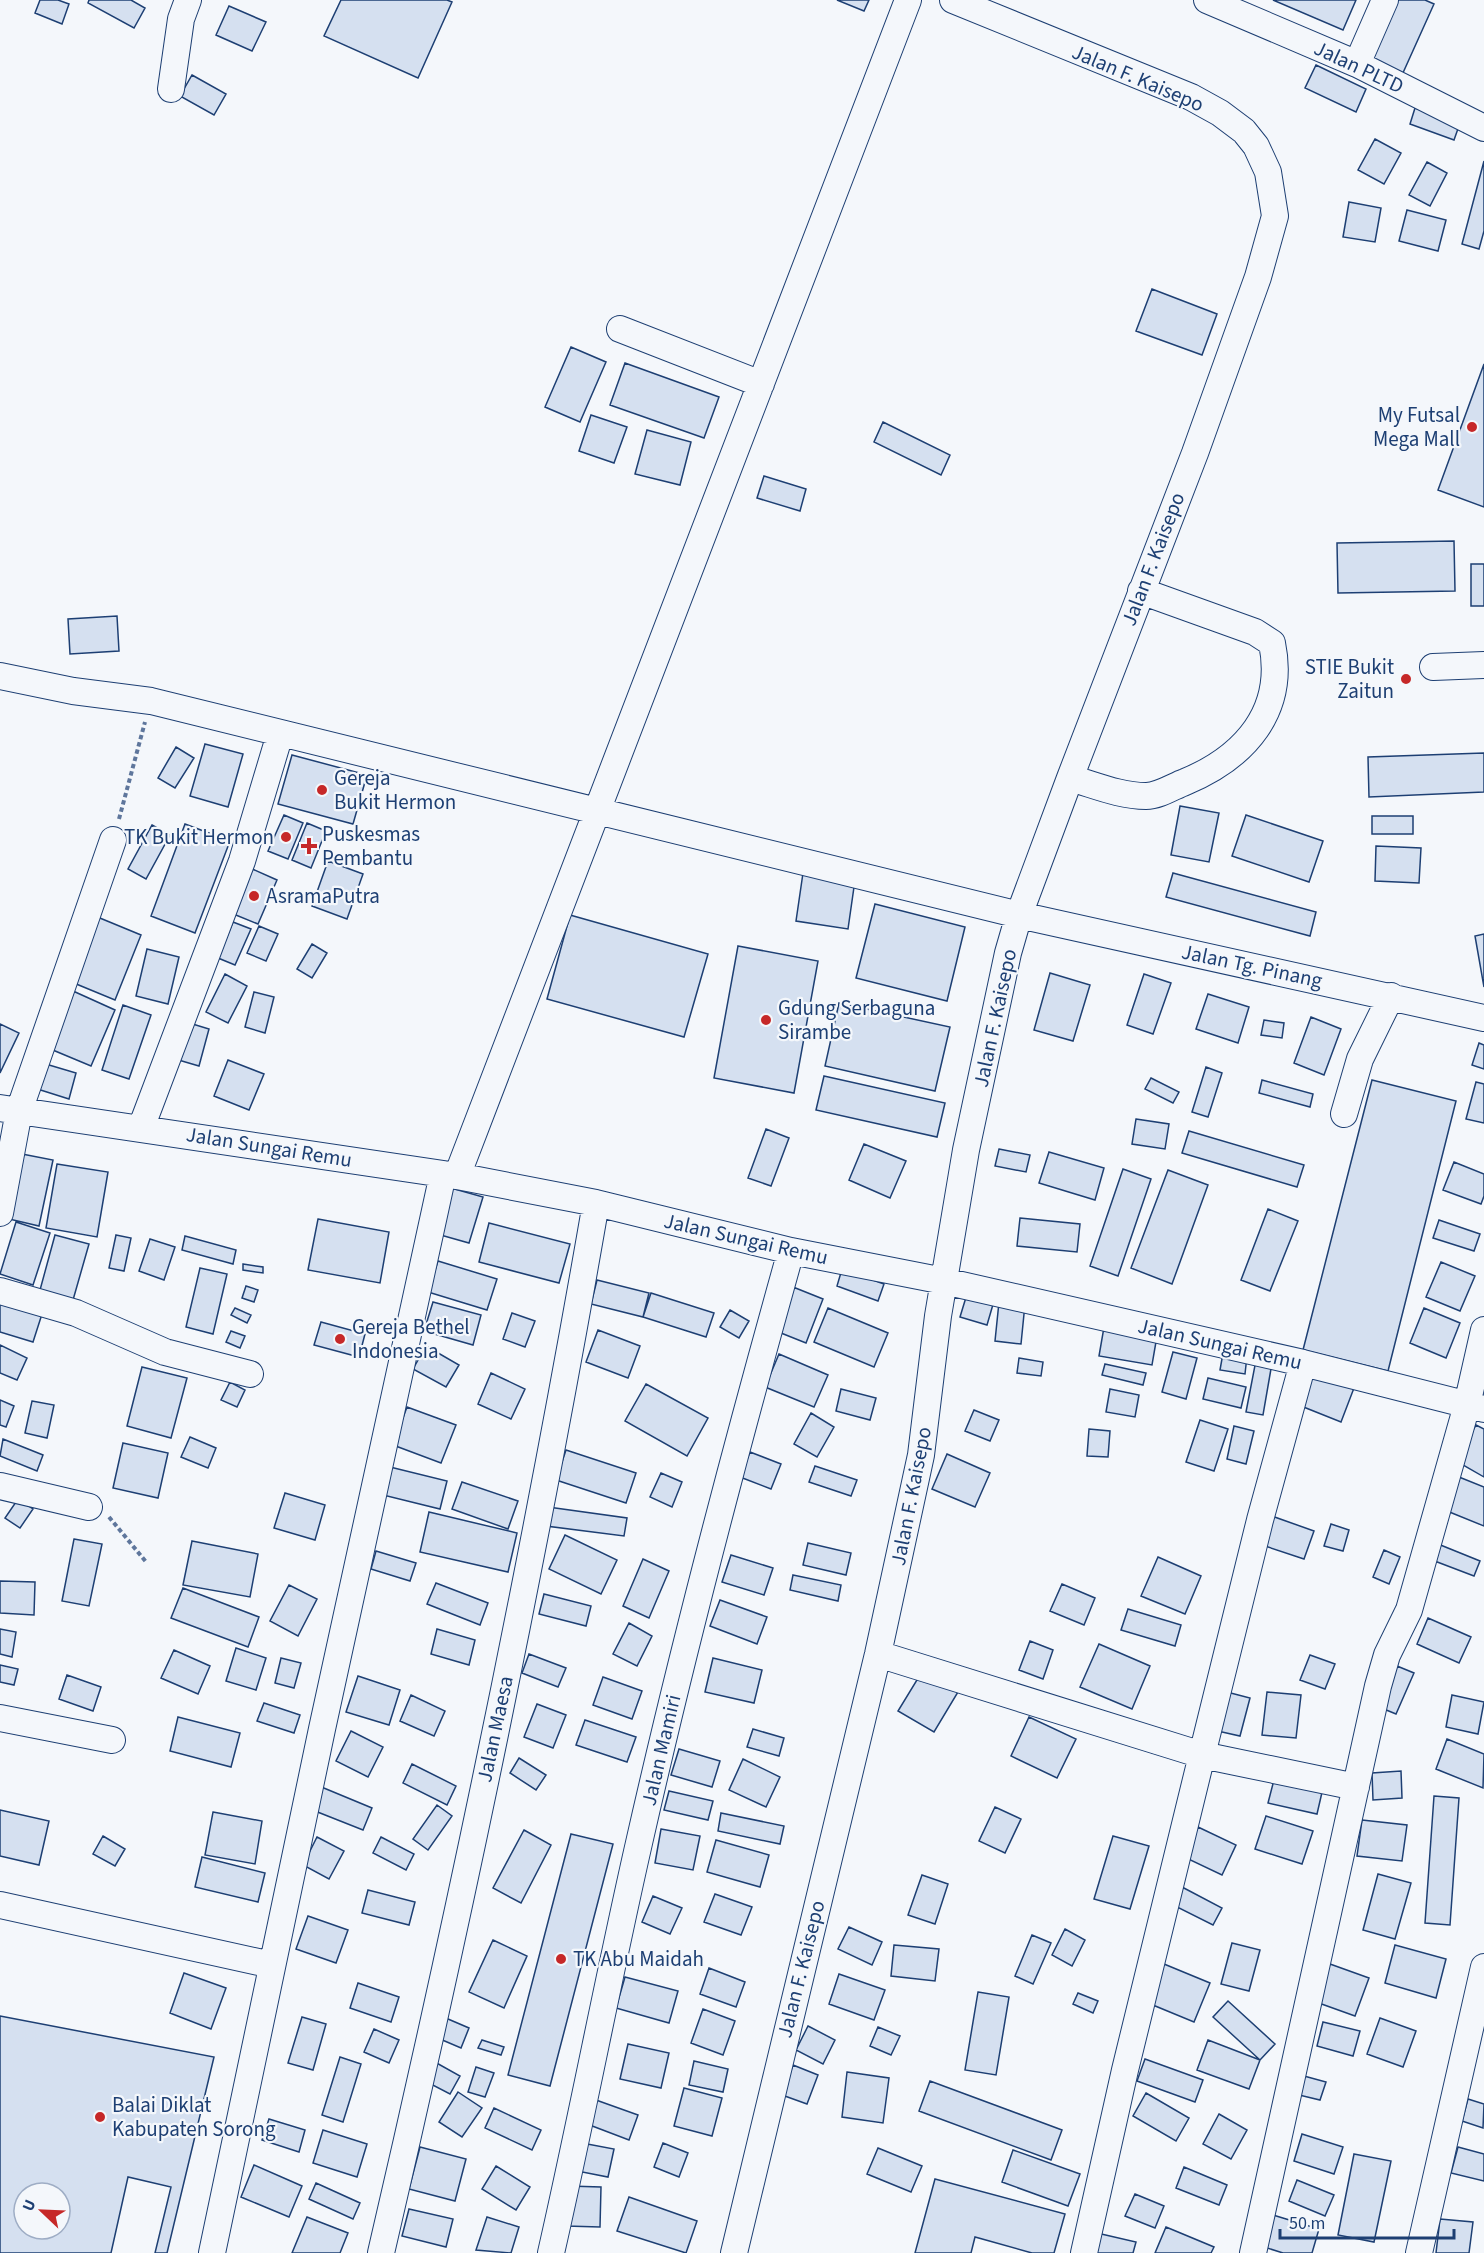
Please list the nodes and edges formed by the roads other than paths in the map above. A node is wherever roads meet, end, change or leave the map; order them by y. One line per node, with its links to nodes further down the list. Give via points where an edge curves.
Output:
1 (188, 0): 7 (street, via 181,19)
2 (908, 0): 10 (street)
3 (953, 0): 11 (street, Jalan F. Kaisepo, via 1191,97 1244,131 1268,172 1275,216 1258,277)
4 (1207, 0): 6 (street, Jalan PLTD)
5 (1385, 0): 6 (street)
6 (1357, 64): 8 (street, Jalan PLTD)
7 (171, 89)
8 (1484, 128)
9 (620, 329): 10 (street)
10 (761, 384): 17 (street)
11 (1141, 591): 16 (street, Jalan F. Kaisepo); 16 (street, via 1256,632 1272,643 1275,660 1271,700 1259,725 1233,756 1201,775 1149,796 1122,794)
12 (1484, 665): 13 (street)
13 (1433, 667)
14 (0, 676): 15 (street, Jalan Tg. Pinang, via 73,691 151,700)
15 (280, 735): 17 (street, Jalan Tg. Pinang); 24 (street, via 242,861)
16 (1070, 778): 19 (street, Jalan F. Kaisepo)
17 (595, 812): 19 (street, Jalan Tg. Pinang); 25 (street)
18 (113, 840): 22 (street)
19 (1019, 915): 20 (street, Jalan Tg. Pinang); 29 (street, Jalan F. Kaisepo, via 966,1150)
20 (1391, 996): 21 (street, Jalan Tg. Pinang); 23 (street, via 1360,1059)
21 (1484, 1018)
22 (10, 1110): 24 (street, Jalan Sungai Remu); 27 (street)
23 (1344, 1114)
24 (141, 1128): 25 (street, Jalan Sungai Remu)
25 (450, 1175): 26 (street, Jalan Sungai Remu); 43 (street)
26 (597, 1203): 28 (street, Jalan Sungai Remu); 46 (street, Jalan Maesa, via 527,1580 442,1987)
27 (0, 1213)
28 (791, 1251): 29 (street, Jalan Sungai Remu); 47 (street, Jalan Mamiri, via 682,1663)
29 (944, 1281): 32 (street, Jalan Sungai Remu); 37 (street, Jalan F. Kaisepo, via 921,1455)
30 (0, 1291): 33 (street, via 76,1313 165,1352)
31 (1484, 1330): 34 (street)
32 (1303, 1363): 34 (street, Jalan Sungai Remu); 40 (street)
33 (250, 1374)
34 (1475, 1407): 41 (street, via 1409,1610 1387,1655)
35 (0, 1486): 36 (street)
36 (89, 1508)
37 (878, 1654): 40 (street); 48 (street, Jalan F. Kaisepo)
38 (0, 1718): 39 (street)
39 (112, 1740)
40 (1202, 1755): 41 (street); 49 (street)
41 (1356, 1787): 50 (street)
42 (0, 1905): 43 (street)
43 (272, 1965): 45 (street)
44 (1484, 1967): 51 (street)
45 (212, 2253)
46 (381, 2253)
47 (551, 2253)
48 (734, 2253)
49 (1084, 2253)
50 (1253, 2253)
51 (1419, 2253)

